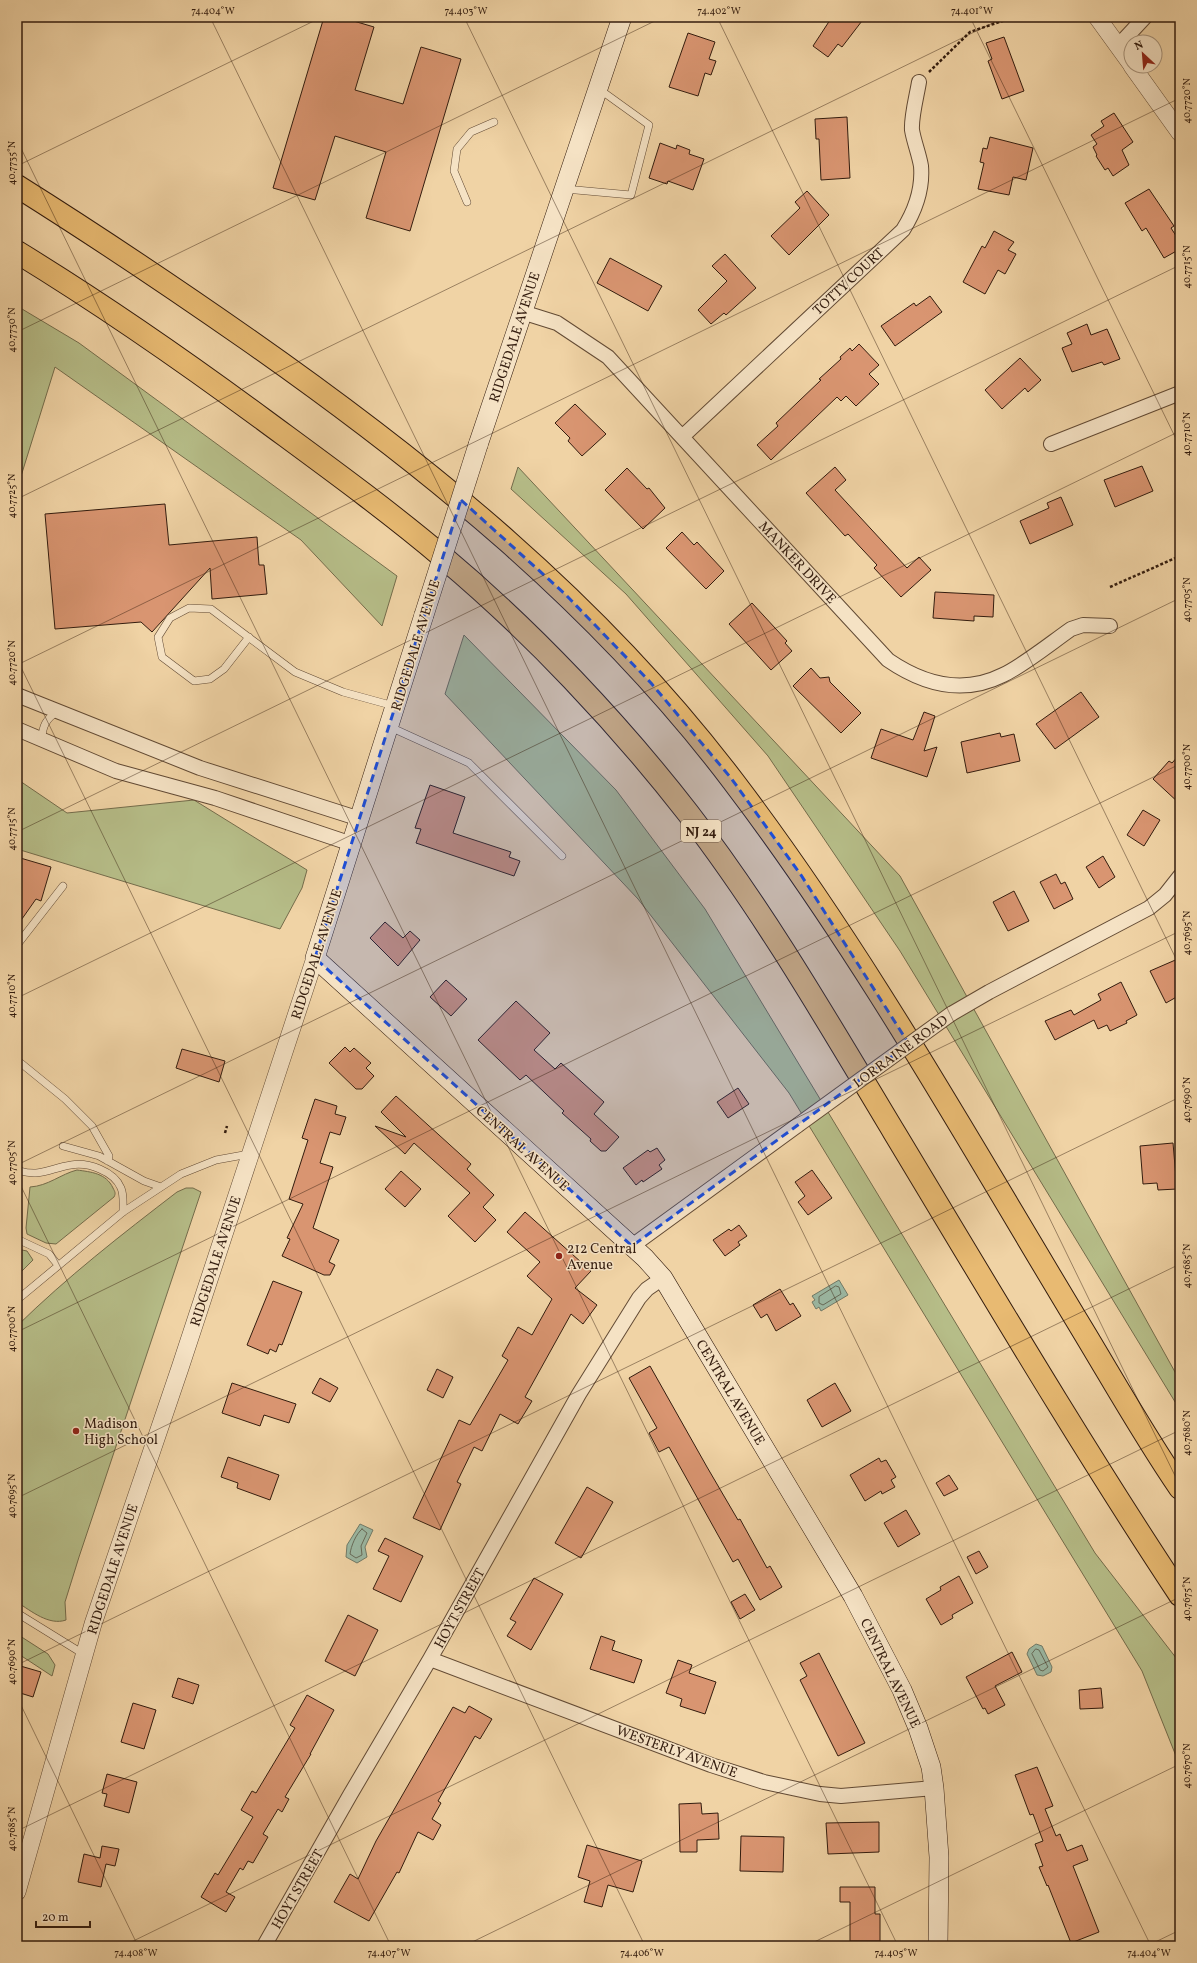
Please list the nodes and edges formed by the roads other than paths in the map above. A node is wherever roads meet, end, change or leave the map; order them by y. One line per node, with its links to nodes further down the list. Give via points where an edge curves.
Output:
1 (622, 17): 8 (main road, RIDGEDALE AVENUE)
2 (1097, 17): 4 (street)
3 (1145, 17): 4 (street)
4 (1118, 46): 5 (street)
5 (1123, 53)
6 (1138, 74): 10 (street)
7 (919, 82): 17 (street, TOTTY COURT, via 912,129 921,166 920,185 911,216 902,230)
8 (598, 88): 12 (main road, RIDGEDALE AVENUE); 12 (lane, via 649,125 631,195)
9 (494, 122): 13 (lane, via 471,132 457,149 454,171)
10 (1180, 133)
11 (17, 186): 46 (highway, via 177,290 382,437 482,517 565,594 652,683 731,778 801,875 870,980)
12 (565, 188): 15 (main road, RIDGEDALE AVENUE)
13 (467, 202)
14 (17, 252): 47 (highway, NJ 24, via 140,331 346,480 446,560 530,637 612,722 688,814 758,911 1064,1415)
15 (522, 312): 17 (street, MANKER DRIVE, via 557,323 608,357); 22 (main road, RIDGEDALE AVENUE, bridge)
16 (1180, 393): 18 (street)
17 (682, 437): 19 (street, MANKER DRIVE, via 888,660 905,672 944,685 984,683 1004,675 1071,628 1083,625)
18 (1051, 444)
19 (1110, 626)
20 (249, 637): 20 (lane, via 211,609 190,608 170,618 158,637 162,657 194,681 210,679 224,669); 22 (lane, via 295,672 343,692)
21 (17, 695): 23 (street)
22 (396, 706): 24 (main road, RIDGEDALE AVENUE)
23 (58, 711): 26 (lane, via 45,722); 27 (street, via 200,768)
24 (390, 727): 27 (main road, RIDGEDALE AVENUE); 29 (lane, via 469,763)
25 (17, 729): 26 (street)
26 (42, 740): 28 (street, via 116,771 214,798)
27 (360, 819): 28 (main road, RIDGEDALE AVENUE)
28 (352, 844): 33 (main road, RIDGEDALE AVENUE)
29 (562, 856)
30 (1180, 876): 42 (street, LORRAINE ROAD, bridge, via 1165,895 1149,908 995,988 951,1014)
31 (63, 886): 32 (lane)
32 (17, 945)
33 (315, 958): 36 (street, RIDGEDALE AVENUE); 42 (main road, CENTRAL AVENUE)
34 (17, 1060): 37 (lane, via 65,1099 92,1126 109,1156)
35 (63, 1146): 37 (lane)
36 (249, 1154): 39 (lane, via 216,1160 181,1174); 49 (street, RIDGEDALE AVENUE, via 93,1624)
37 (108, 1161): 39 (lane, via 144,1181)
38 (20, 1171): 40 (lane, via 31,1174 43,1173 80,1164 101,1170 118,1181 123,1195)
39 (161, 1187): 40 (lane)
40 (123, 1212): 43 (lane)
41 (17, 1239): 43 (lane, via 49,1254)
42 (632, 1246): 44 (main road, CENTRAL AVENUE)
43 (58, 1265): 45 (lane)
44 (663, 1278): 50 (street, HOYT STREET, via 639,1298 579,1394); 51 (main road, CENTRAL AVENUE, via 853,1596 902,1690 931,1767)
45 (17, 1300)
46 (1180, 1488)
47 (1180, 1595)
48 (17, 1613): 49 (lane)
49 (85, 1655): 52 (street, RIDGEDALE AVENUE)
50 (430, 1659): 51 (street, WESTERLY AVENUE, via 711,1765 764,1782 841,1796); 53 (street, HOYT STREET)
51 (934, 1788): 54 (main road, CENTRAL AVENUE, via 939,1857)
52 (17, 1892)
53 (264, 1946)
54 (938, 1946)

